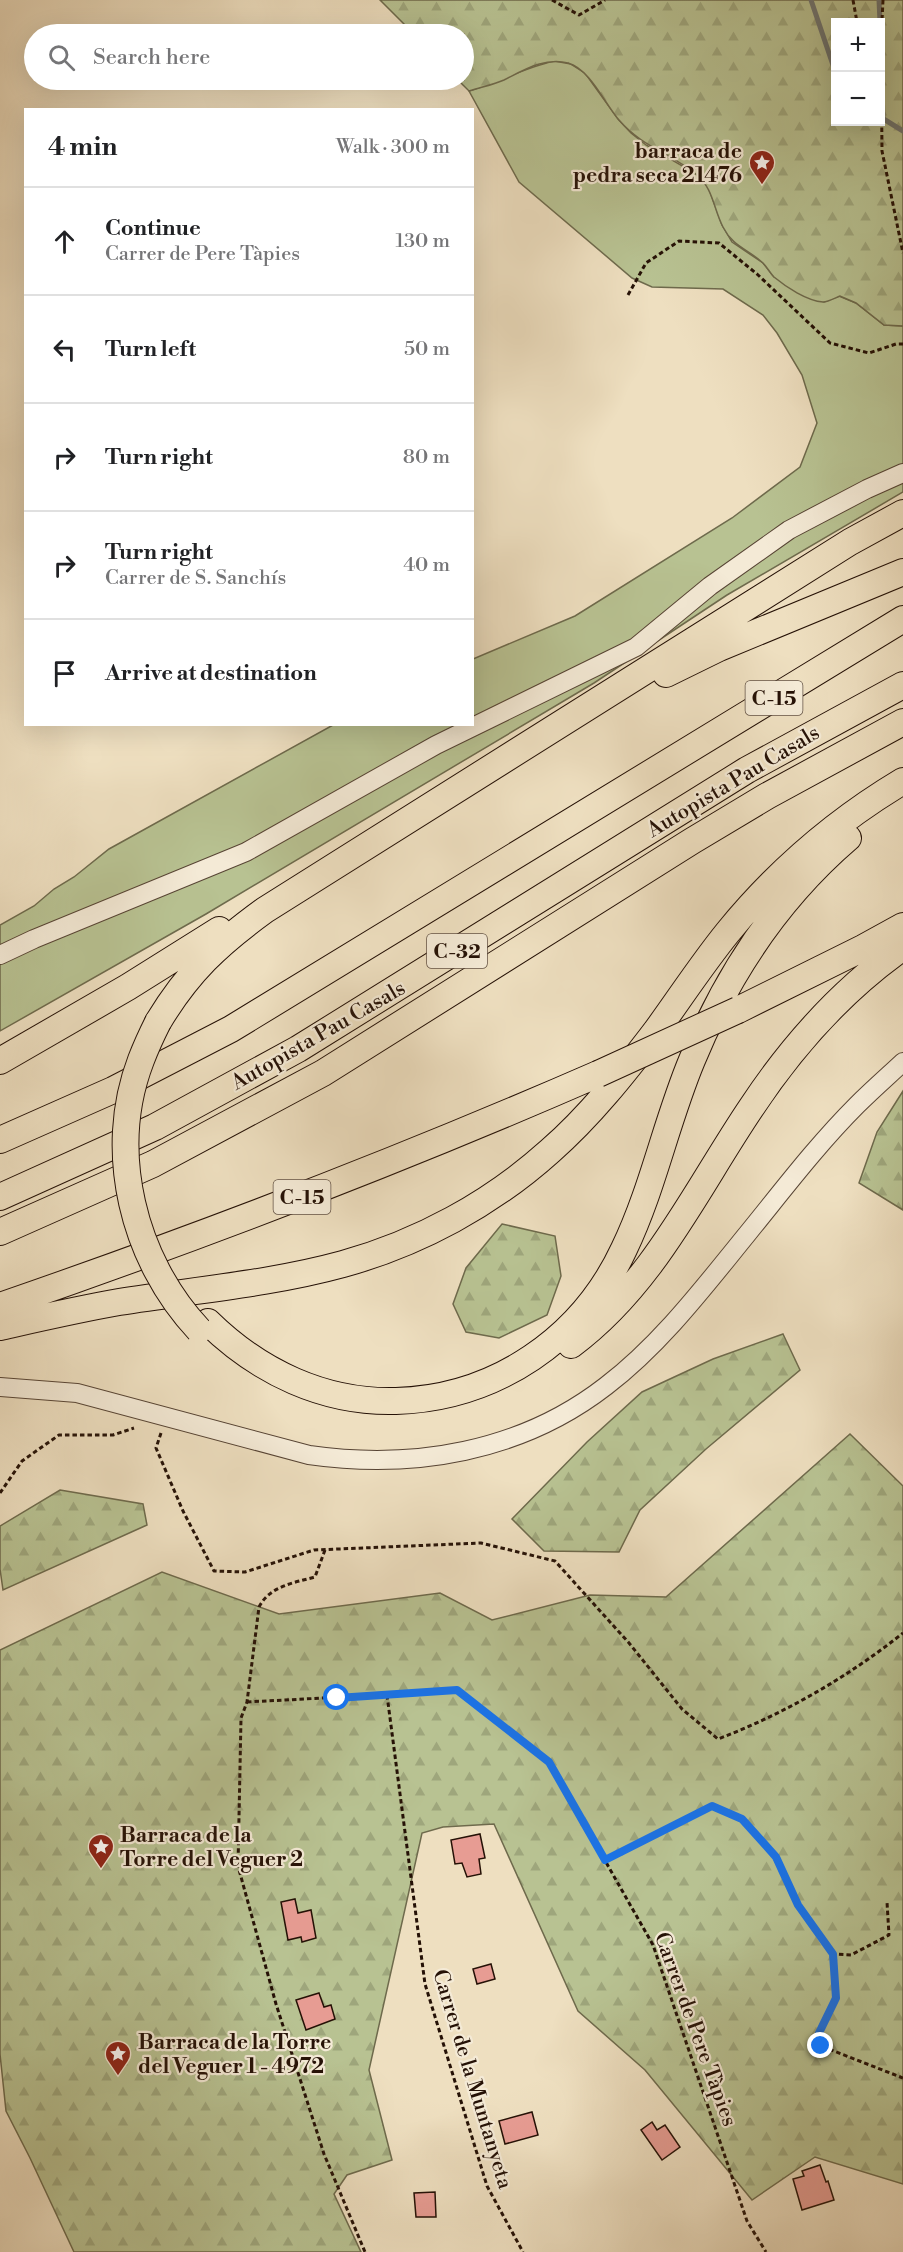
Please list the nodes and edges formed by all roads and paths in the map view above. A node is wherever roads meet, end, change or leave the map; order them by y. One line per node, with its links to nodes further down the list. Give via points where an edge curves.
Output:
1 (552, 0): 2 (path, via 579,15)
2 (605, 0)
3 (853, 0): 5 (path)
4 (883, 0): 6 (path)
5 (856, 18)
6 (882, 72)
7 (882, 126): 8 (path, via 882,151)
8 (903, 253)
9 (628, 295): 10 (path, via 646,263 679,241 719,243 830,343 869,353)
10 (903, 344)
11 (903, 473): 22 (street, via 789,530 710,586 636,647 436,746 246,852)
12 (903, 513): 19 (highway, via 850,542)
13 (903, 572): 23 (highway, via 719,648 592,716 246,938 204,976)
14 (903, 619): 26 (highway, C-15, via 231,1029)
15 (903, 685): 27 (highway, Autopista Pau Casals / C-32, via 738,776 298,1049 155,1127)
16 (903, 722): 28 (highway, Autopista Pau Casals / C-32, via 702,835 322,1073 153,1164)
17 (903, 781): 31 (highway, via 840,824 785,870 728,933 656,1031 588,1113 551,1150 484,1202 421,1236 343,1264 118,1302)
18 (903, 797): 30 (highway, via 822,861 786,899 746,954 692,1059 624,1250 584,1313 538,1354 491,1381 439,1397 354,1399 314,1389 270,1370)
19 (377, 838): 23 (highway, via 265,910 219,946 173,997); 24 (highway)
20 (903, 926): 29 (highway, C-15, bridge, via 738,1010 498,1117 299,1198)
21 (903, 948): 30 (highway, via 845,994 795,1047 749,1110 671,1237 627,1294 588,1333 521,1379 470,1401 441,1408 380,1413 352,1410 320,1403 264,1380 236,1363)
22 (0, 955)
23 (164, 1024): 30 (highway, via 143,1098 140,1180 148,1220 165,1263)
24 (0, 1061)
25 (903, 1062): 33 (street, via 804,1163 676,1321 607,1386 545,1423 474,1449 431,1457 349,1460 309,1455)
26 (0, 1140)
27 (0, 1197)
28 (0, 1232)
29 (0, 1306)
30 (203, 1326)
31 (0, 1327)
32 (0, 1387): 33 (street, via 77,1393)
33 (165, 1417): 36 (path, via 156,1448 214,1571 245,1572)
34 (134, 1428): 35 (path, via 113,1435 59,1435 22,1461)
35 (0, 1493)
36 (325, 1549): 37 (path, via 481,1543 555,1561 682,1709 718,1739 748,1728 832,1684); 39 (path, via 315,1577 264,1597 259,1607)
37 (903, 1633)
38 (387, 1695): 39 (path, Carrer de Pere Tàpies); 40 (path, Carrer de Pere Tàpies, via 457,1690 549,1762); 45 (path, Carrer de la Muntanyeta, via 425,1984 486,2186)
39 (247, 1702): 44 (path, via 241,1718 238,1866 276,2004 324,2154)
40 (605, 1860): 42 (path, via 712,1806 742,1819 776,1857 798,1905); 46 (path, Carrer de Pere Tàpies, via 653,1945 747,2221)
41 (887, 1902): 42 (path, via 889,1935 851,1955)
42 (833, 1954): 43 (path, via 836,1998 819,2033 821,2046)
43 (903, 2078)
44 (365, 2252)
45 (522, 2252)
46 (766, 2252)

